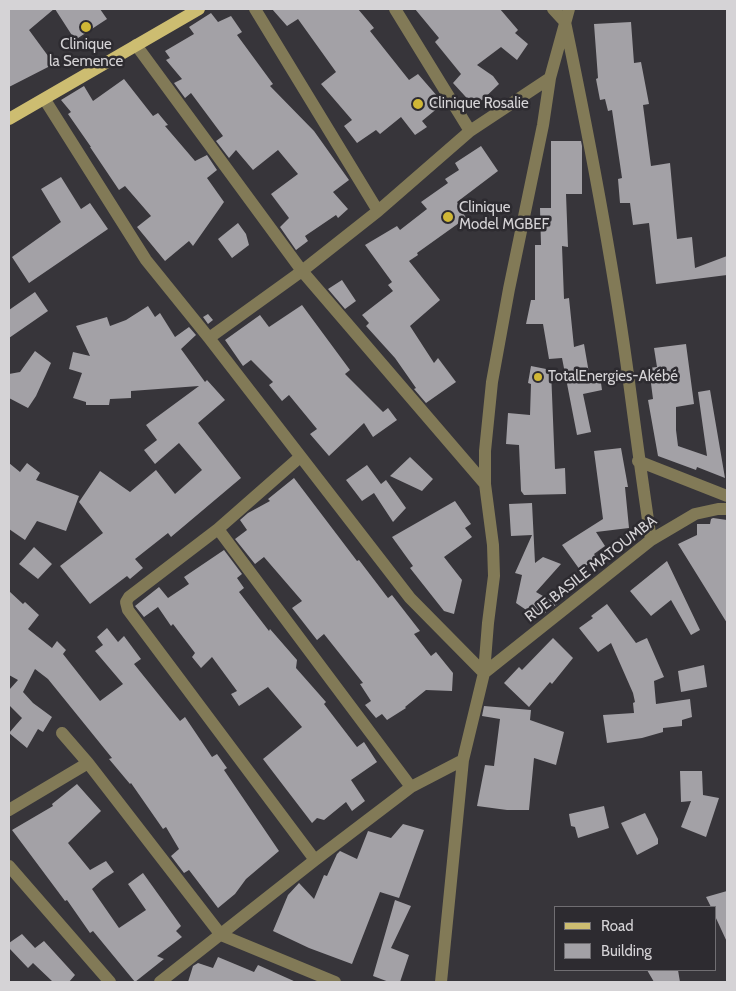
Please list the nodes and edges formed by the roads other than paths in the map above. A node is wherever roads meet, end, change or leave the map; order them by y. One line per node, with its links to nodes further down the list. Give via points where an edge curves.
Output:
1 (199, 9): 7 (main road)
2 (255, 9): 12 (street)
3 (395, 9): 11 (street)
4 (553, 9): 6 (street)
5 (569, 9): 6 (street)
6 (565, 22): 8 (street); 16 (street, via 589,137 629,382)
7 (136, 45): 9 (main road); 13 (street)
8 (550, 78): 11 (street); 17 (street, via 492,382)
9 (45, 100): 10 (main road); 14 (street, via 146,260)
10 (9, 119)
11 (470, 131): 12 (street)
12 (378, 211): 13 (street)
13 (302, 271): 14 (street); 17 (street)
14 (209, 338): 15 (street)
15 (300, 457): 20 (street); 22 (street, via 410,598)
16 (638, 461): 18 (street); 21 (street)
17 (485, 484): 22 (street, via 494,576)
18 (727, 496)
19 (727, 509): 21 (street, RUE BASILE MATOUMBA, via 695,514)
20 (218, 529): 26 (street); 28 (street, via 129,596 126,606)
21 (651, 540): 22 (street, RUE BASILE MATOUMBA)
22 (484, 673): 24 (street)
23 (62, 733): 25 (street)
24 (463, 760): 26 (street); 34 (street)
25 (88, 764): 27 (street); 30 (street)
26 (411, 787): 28 (street)
27 (9, 810)
28 (315, 860): 30 (street)
29 (9, 866): 31 (street)
30 (221, 935): 32 (street); 33 (street)
31 (110, 982)
32 (160, 982)
33 (335, 982)
34 (441, 982)

